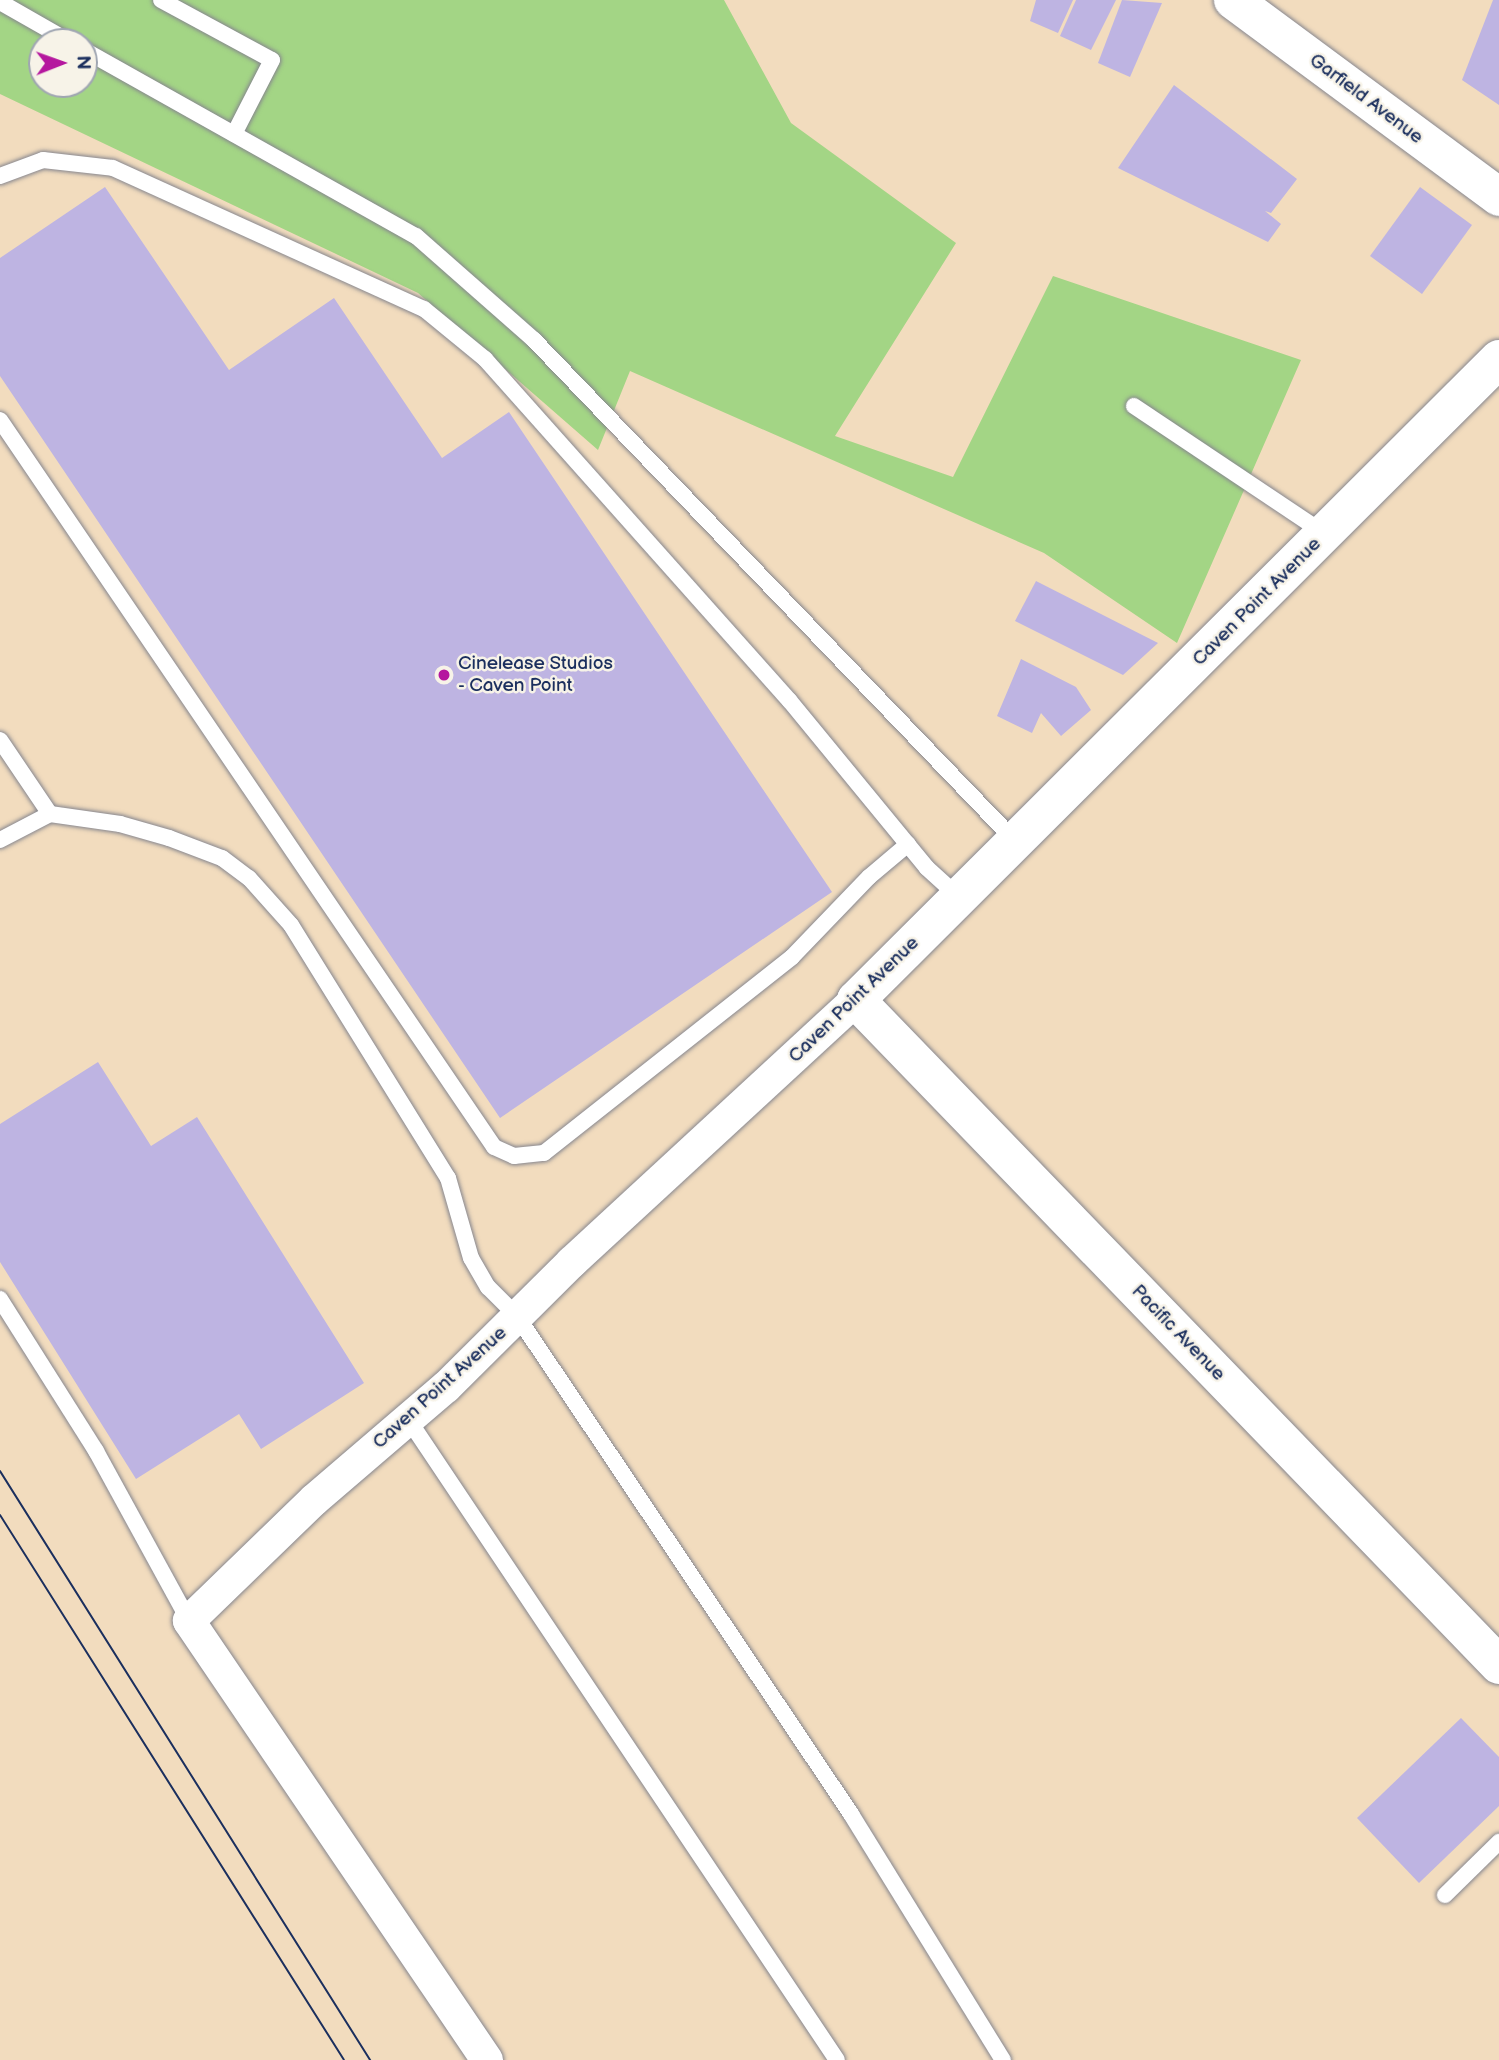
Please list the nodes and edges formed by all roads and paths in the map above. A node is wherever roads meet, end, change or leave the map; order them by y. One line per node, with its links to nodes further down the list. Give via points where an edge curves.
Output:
1 (162, 0): 6 (lane, via 272,60)
2 (1233, 0): 8 (street, Garfield Avenue)
3 (0, 2): 4 (lane)
4 (46, 28)
5 (98, 58): 6 (lane)
6 (234, 134): 16 (lane, via 416,236 534,340)
7 (0, 176): 17 (lane, via 43,160 113,168 424,309 485,359 789,700)
8 (1499, 197)
9 (1499, 359): 12 (street, Caven Point Avenue)
10 (1134, 407): 12 (lane)
11 (0, 419): 17 (lane, via 494,1147 504,1152 514,1156 544,1153 792,957 869,877)
12 (1325, 534): 16 (street, Caven Point Avenue)
13 (0, 740): 14 (lane)
14 (50, 814): 15 (lane); 21 (lane, via 120,824 169,838 222,858 249,878 291,925 448,1178 471,1258 488,1287)
15 (0, 840)
16 (1016, 842): 18 (street, Caven Point Avenue)
17 (908, 844): 18 (lane)
18 (960, 898): 19 (street, Caven Point Avenue)
19 (856, 1000): 21 (street, Caven Point Avenue); 24 (street, Pacific Avenue)
20 (0, 1299): 23 (lane, via 96,1451)
21 (517, 1316): 22 (street, Caven Point Avenue); 29 (lane, via 852,1814)
22 (408, 1419): 23 (street, Caven Point Avenue, via 314,1500); 28 (lane)
23 (189, 1621): 27 (street)
24 (1499, 1665)
25 (1499, 1842): 26 (lane)
26 (1445, 1895)
27 (487, 2060)
28 (837, 2060)
29 (1003, 2060)

